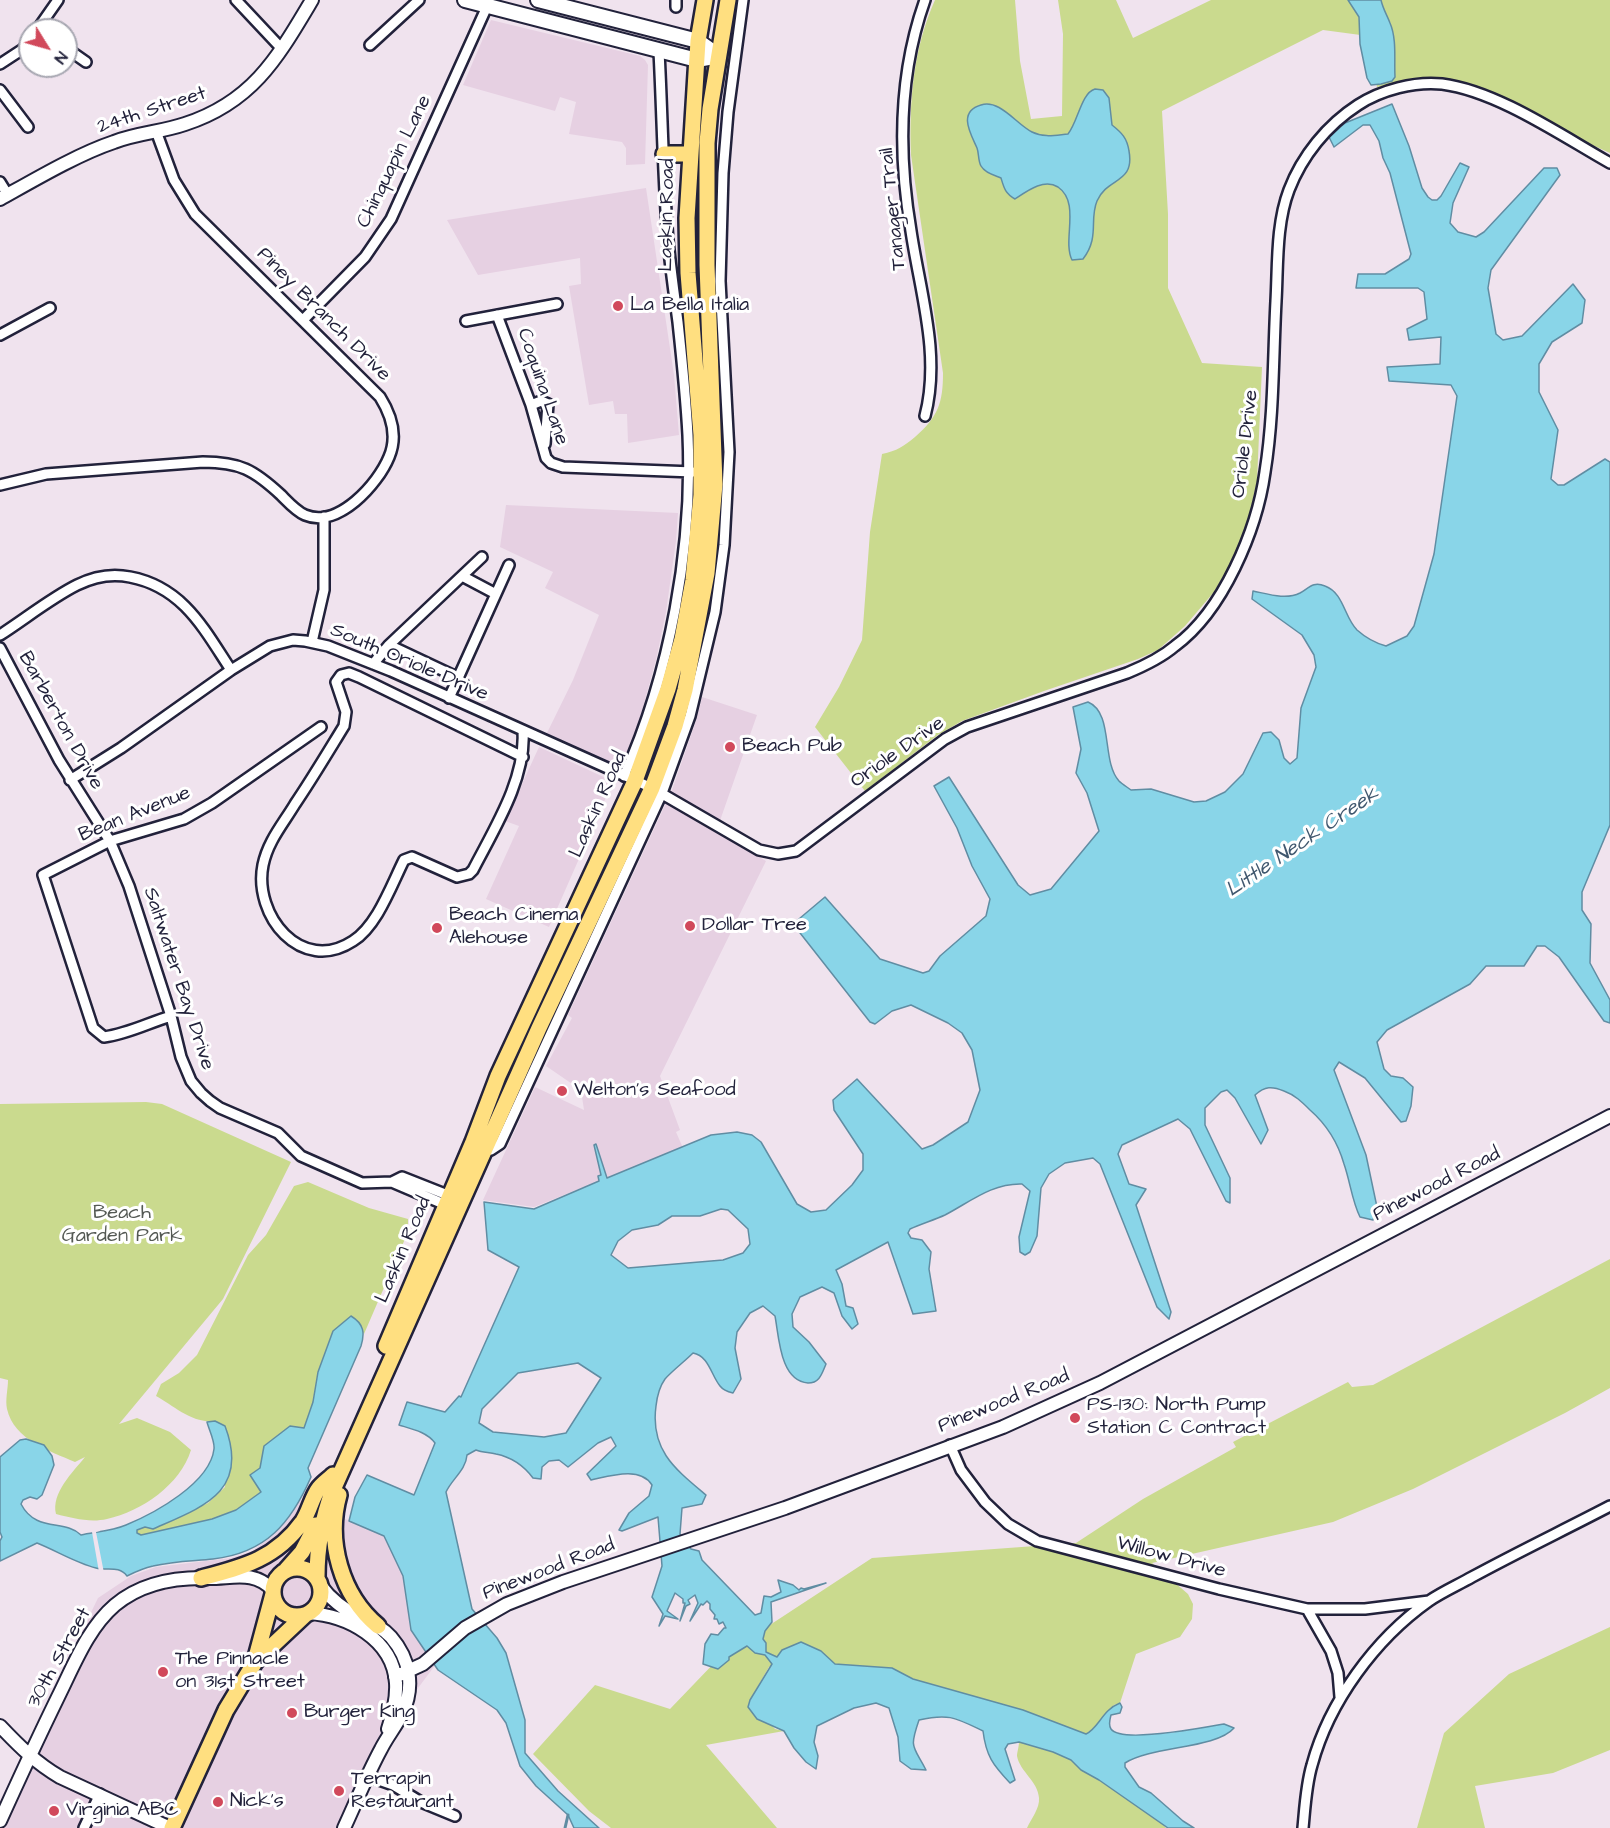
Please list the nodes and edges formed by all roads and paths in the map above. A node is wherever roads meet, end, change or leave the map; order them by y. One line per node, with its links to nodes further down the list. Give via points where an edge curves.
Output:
1 (57, 0): 12 (street)
2 (236, 0): 15 (street)
3 (312, 0): 15 (street, 24th Street)
4 (419, 0): 14 (street)
5 (465, 0): 11 (main road)
6 (538, 0): 13 (main road)
7 (705, 0): 13 (main road, Laskin Road)
8 (728, 0): 19 (main road, Laskin Road)
9 (743, 0): 19 (street, Laskin Road)
10 (925, 0): 40 (street, Tanager Trail, via 911,47 904,139 910,229 931,356)
11 (488, 3): 16 (main road); 36 (street, Chinquapin Lane, via 391,219 365,257)
12 (46, 18)
13 (698, 41): 19 (main road); 20 (main road, Laskin Road)
14 (370, 45)
15 (282, 49): 25 (street, 24th Street, via 264,73 231,103 199,119)
16 (659, 51): 20 (main road); 26 (street, Laskin Road)
17 (18, 52): 22 (street)
18 (78, 56): 21 (street)
19 (727, 58): 20 (main road); 42 (main road, Laskin Road, via 707,142)
20 (697, 60): 27 (main road, Laskin Road)
21 (86, 62)
22 (0, 64)
23 (0, 90): 24 (street)
24 (28, 127)
25 (156, 131): 30 (street, 24th Street, via 97,148); 36 (street, Piney Branch Drive, via 174,180 195,214)
26 (664, 154): 27 (main road); 32 (street, Laskin Road)
27 (690, 154): 31 (main road, Laskin Road)
28 (1610, 163): 62 (street, Oriole Drive, via 1511,108 1444,84 1392,90 1356,106 1322,137 1289,191 1281,225 1272,407 1260,498 1225,589 1188,636 1166,653 1127,673 967,727 852,807 806,845 785,854 759,850)
29 (0, 182): 30 (street)
30 (4, 197)
31 (687, 225): 32 (street); 42 (main road, Laskin Road, via 700,424)
32 (667, 228): 42 (street, Laskin Road, via 688,436)
33 (557, 304): 35 (street)
34 (50, 308): 38 (street)
35 (498, 315): 37 (street); 39 (street, Coquina Lane)
36 (303, 320): 44 (street, Piney Branch Drive, via 380,397 394,434 385,466 368,491)
37 (466, 321)
38 (0, 335)
39 (531, 405): 41 (street, Coquina Lane); 41 (street, via 541,401 548,404)
40 (925, 416)
41 (545, 453): 42 (street, Coquina Lane, via 557,466)
42 (708, 475): 60 (main road, Laskin Road, via 688,610 668,689); 62 (main road, Laskin Road, via 707,573 696,641)
43 (0, 484): 44 (street, via 46,474 225,462 262,478 298,511)
44 (324, 517): 50 (street, via 324,590)
45 (482, 557): 47 (street)
46 (509, 565): 48 (street)
47 (462, 576): 48 (street); 51 (street)
48 (496, 594): 55 (street)
49 (0, 635): 54 (street, via 75,585 114,574 141,579 178,597)
50 (312, 642): 53 (street, South Oriole Drive); 54 (street, South Oriole Drive, via 293,640 270,646)
51 (389, 645): 53 (street); 55 (street)
52 (0, 648): 61 (street, Barberton Drive)
53 (373, 664): 56 (street, South Oriole Drive)
54 (231, 670): 61 (street, South Oriole Drive)
55 (459, 678): 56 (street)
56 (450, 698): 58 (street, South Oriole Drive)
57 (321, 726): 63 (street, Bean Avenue, via 184,819)
58 (523, 732): 59 (street); 60 (street, South Oriole Drive)
59 (523, 757): 59 (street, via 359,677 341,675 336,682 346,712 344,726 274,836 264,864 262,888 279,929 305,949 335,950 354,941 369,926 404,860 412,857 457,877 469,874 491,835)
60 (630, 779): 62 (street, South Oriole Drive); 65 (main road, Laskin Road)
61 (70, 780): 63 (street, Barberton Drive)
62 (657, 791): 66 (main road, Laskin Road)
63 (110, 841): 64 (street, Saltwater Bay Drive, via 129,886); 64 (street, Bean Avenue, via 43,875 93,1028 104,1037 121,1035)
64 (171, 1016): 68 (street, Saltwater Bay Drive, via 186,1071 201,1093 220,1108 278,1133 301,1156 349,1178 362,1183 392,1182)
65 (522, 1021): 66 (main road); 68 (main road, Laskin Road)
66 (545, 1031): 70 (main road, Laskin Road, via 483,1150)
67 (1610, 1116): 69 (street, Pinewood Road, via 1103,1382)
68 (448, 1200): 70 (main road, Laskin Road)
69 (950, 1445): 77 (street, Willow Drive, via 961,1470 985,1502 1008,1524 1036,1541); 81 (street, Pinewood Road, via 796,1504 507,1604 465,1628 430,1659)
70 (337, 1473): 72 (main road, Laskin Road, via 311,1536); 73 (main road, via 319,1488 304,1519 282,1545 245,1567); 74 (main road, Laskin Road, via 317,1546); 79 (main road, via 343,1484 335,1518 336,1551 349,1589)
71 (1610, 1506): 76 (street)
72 (286, 1570): 74 (main road, via 303,1568); 75 (main road, via 277,1578)
73 (201, 1578): 75 (street, 30th Street, via 255,1577); 86 (street, 30th Street, via 141,1588 101,1619)
74 (319, 1581): 78 (main road, via 319,1602); 79 (street, via 333,1600)
75 (273, 1592): 78 (main road, via 284,1612); 80 (main road)
76 (1429, 1600): 77 (street, Willow Drive, via 1365,1609); 83 (street, via 1383,1642)
77 (1307, 1609): 83 (street, via 1331,1651)
78 (307, 1614): 80 (main road); 82 (street, via 339,1619 366,1632 381,1647)
79 (378, 1626): 81 (street, via 399,1648)
80 (255, 1662): 92 (main road, via 226,1710)
81 (409, 1671): 82 (street, Pinewood Road); 85 (street, via 405,1707)
82 (395, 1677): 85 (street, via 394,1707)
83 (1340, 1697): 94 (street, via 1311,1767)
84 (0, 1726): 86 (street)
85 (382, 1747): 87 (street)
86 (29, 1757): 88 (street, via 60,1777); 90 (street, 30th Street)
87 (368, 1776): 89 (street); 93 (street)
88 (100, 1794): 91 (street); 92 (street)
89 (455, 1816)
90 (0, 1821)
91 (84, 1828)
92 (171, 1828)
93 (344, 1828)
94 (1304, 1828)

